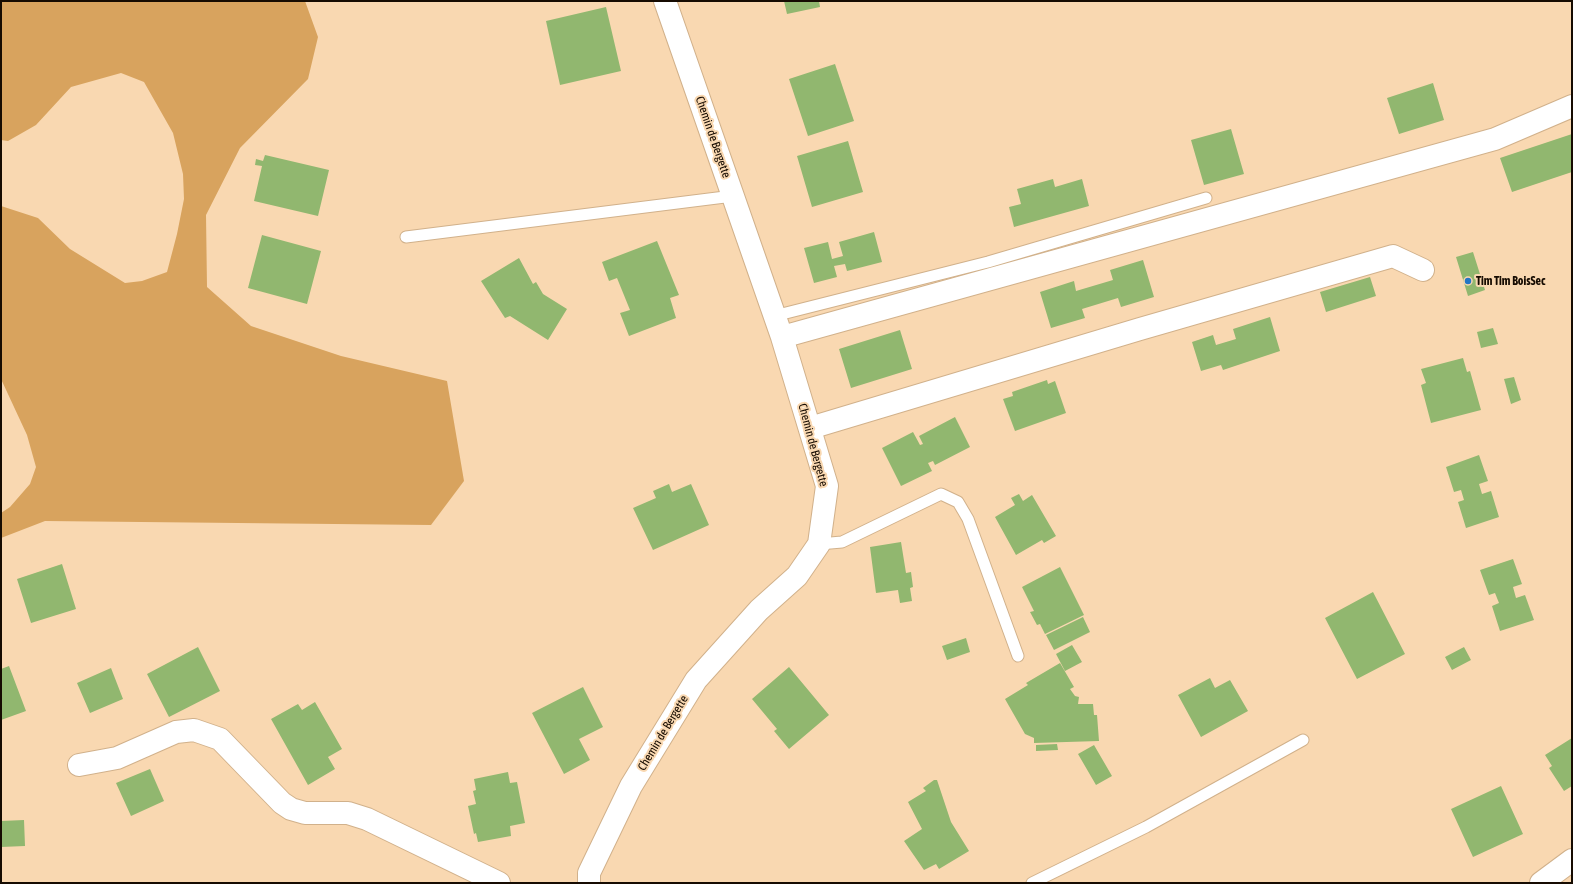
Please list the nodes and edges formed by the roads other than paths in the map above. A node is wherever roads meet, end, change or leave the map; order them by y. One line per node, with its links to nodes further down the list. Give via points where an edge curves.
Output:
1 (665, 1): 3 (street, Chemin de Bergette)
2 (1572, 106): 8 (street, via 1495,139)
3 (733, 196): 5 (lane); 7 (street, Chemin de Bergette)
4 (1206, 198): 7 (lane, via 988,262)
5 (406, 237)
6 (1423, 270): 9 (street, via 1393,256)
7 (774, 316): 8 (street, Chemin de Bergette)
8 (782, 338): 9 (street, Chemin de Bergette)
9 (810, 428): 10 (street, Chemin de Bergette, via 827,486)
10 (819, 544): 11 (lane, via 842,542 941,494 958,502 968,519); 16 (street, Chemin de Bergette, via 798,576 759,610 696,680 631,786 589,873)
11 (1018, 656)
12 (1303, 740): 17 (lane, via 1146,827)
13 (79, 765): 15 (street, via 117,758 176,732 194,730 220,739 282,803 291,809 305,813 348,813 367,819)
14 (1572, 860): 18 (street)
15 (500, 883)
16 (589, 883)
17 (1032, 883)
18 (1541, 883)

